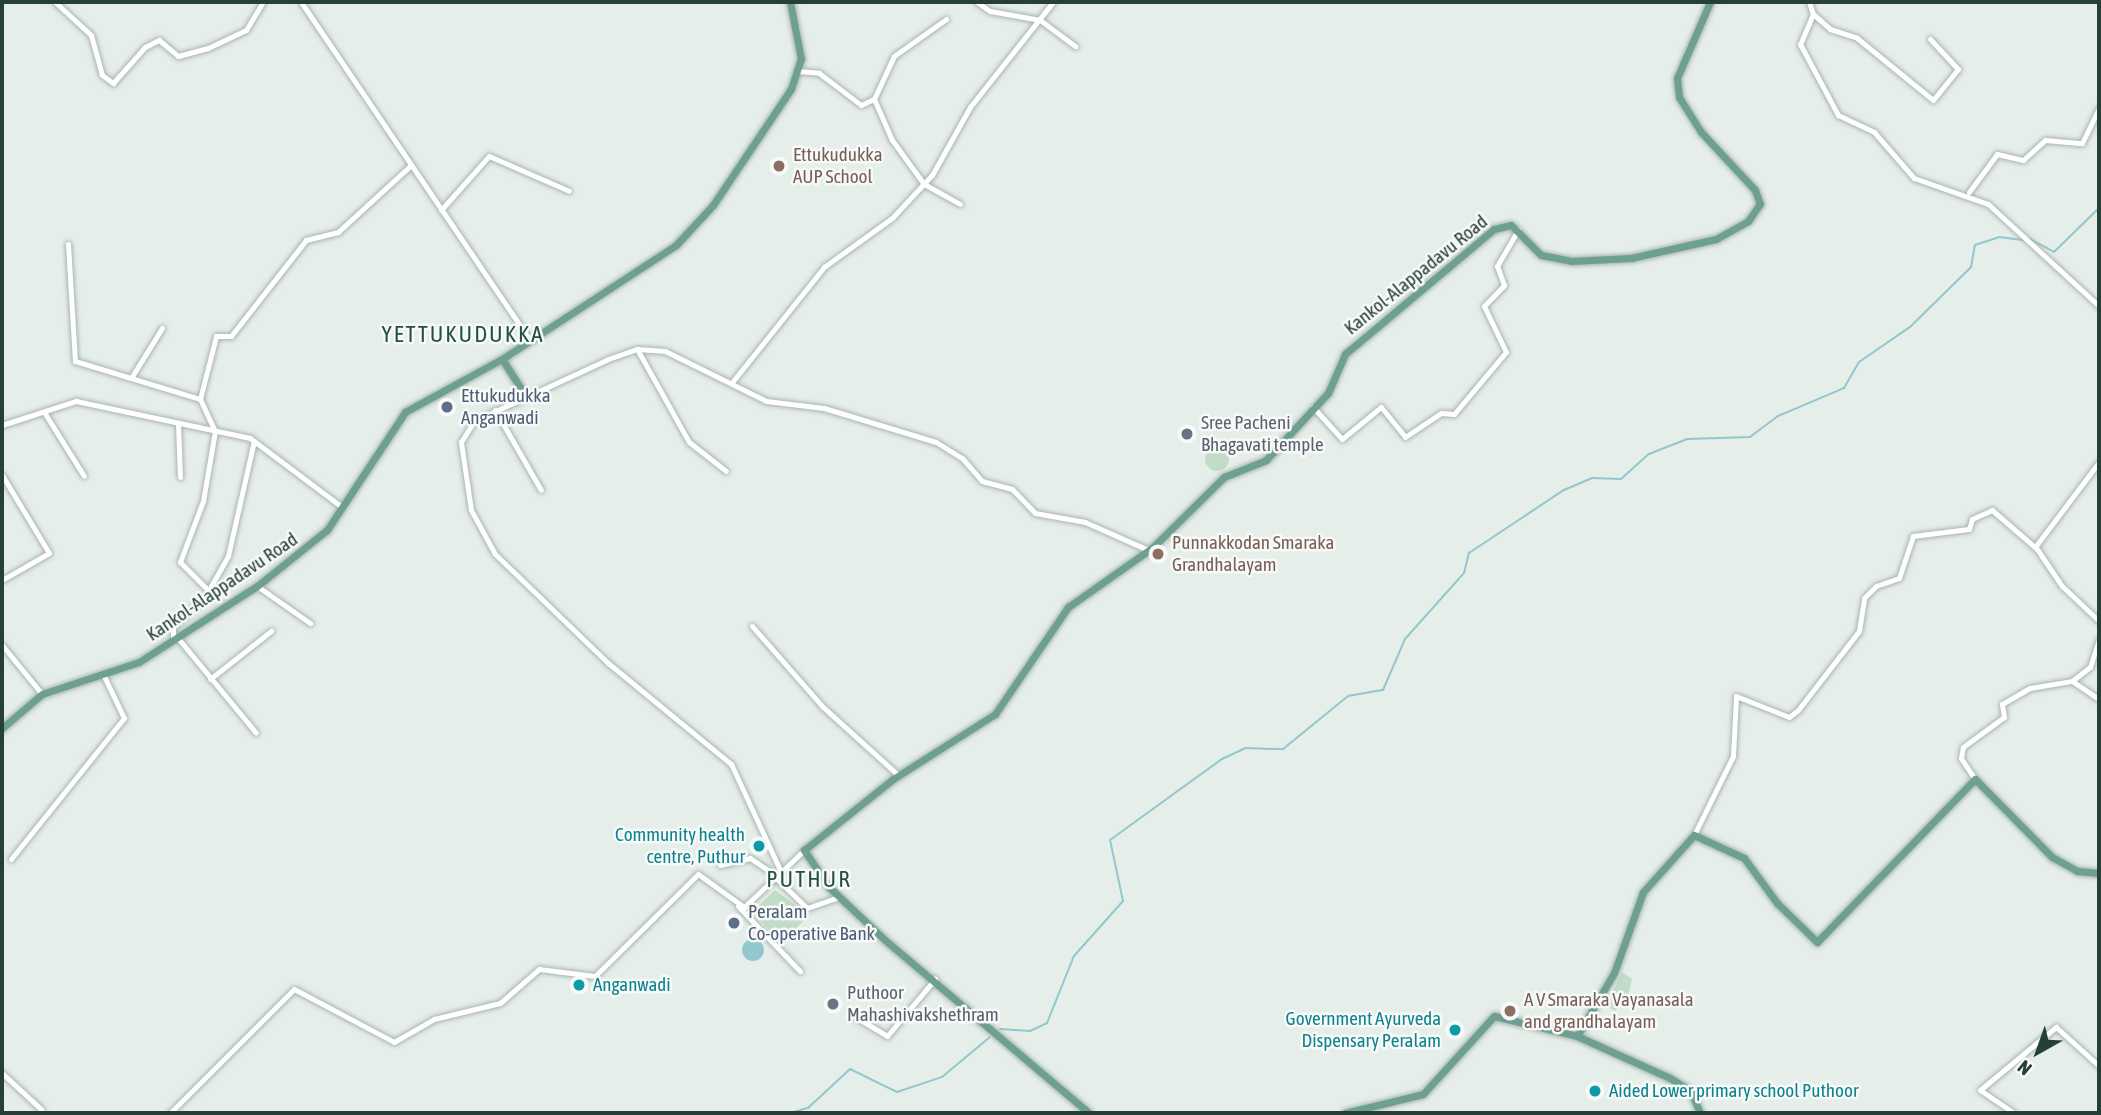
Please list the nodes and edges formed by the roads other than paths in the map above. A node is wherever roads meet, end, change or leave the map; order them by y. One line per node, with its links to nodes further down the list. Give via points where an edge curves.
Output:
1 (55, 2): 2 (street, via 92,35 102,75 113,83 145,47 159,40 178,56 246,30)
2 (263, 2)
3 (301, 2): 17 (street)
4 (790, 2): 14 (main road, via 800,41)
5 (977, 2): 11 (street, via 990,11)
6 (1053, 2): 11 (street)
7 (1710, 2): 23 (main road, Kankol-Alappadavu Road, via 1677,78 1679,97 1701,132 1755,190 1759,208 1716,239 1631,258 1554,260)
8 (1809, 2): 9 (street)
9 (1813, 15): 12 (street, via 1830,29 1857,38 1933,100 1958,69); 20 (street, via 1800,44 1838,115 1874,132 1914,178 1948,194)
10 (946, 19): 15 (street, via 894,57)
11 (1040, 19): 13 (street); 18 (street, via 970,107)
12 (1930, 39)
13 (1075, 46)
14 (798, 71): 15 (street, via 819,73 860,105); 27 (main road, Kankol-Alappadavu Road, via 783,104 698,225 639,274)
15 (874, 99): 18 (street, via 892,140)
16 (2099, 108): 20 (street, via 2082,143 2045,140 2023,160 1997,154)
17 (411, 164): 22 (street); 33 (street, via 338,232 306,240 231,336 216,336)
18 (924, 184): 21 (street); 31 (street, via 891,218 824,267)
19 (569, 191): 22 (street, via 489,156)
20 (1969, 192): 25 (street, via 2026,236)
21 (960, 204)
22 (441, 210): 27 (street)
23 (1518, 230): 34 (main road, Kankol-Alappadavu Road, via 1494,229 1372,329 1345,354 1328,393); 34 (street, via 1497,266 1504,285 1484,306 1506,352 1454,414 1441,413 1405,437 1381,407 1342,439)
24 (68, 244): 30 (street, via 75,361)
25 (2099, 306)
26 (162, 328): 30 (street)
27 (530, 340): 29 (main road, Kankol-Alappadavu Road)
28 (638, 349): 31 (street, via 681,355); 32 (street); 42 (street, via 689,442)
29 (502, 359): 32 (main road); 47 (main road, Kankol-Alappadavu Road, via 405,412)
30 (131, 378): 33 (street)
31 (733, 381): 49 (street, via 766,401 824,408 936,442 962,458 982,481 1012,489 1035,513 1085,522)
32 (525, 395): 35 (street)
33 (200, 399): 39 (street)
34 (1312, 407): 49 (main road, Kankol-Alappadavu Road, via 1266,460 1224,477)
35 (495, 410): 46 (street); 74 (street, via 474,421 461,442 471,510 495,554 608,663 731,764)
36 (44, 411): 37 (street, via 76,401); 38 (street); 44 (street)
37 (178, 423): 39 (street); 45 (street)
38 (2, 425)
39 (215, 431): 40 (street); 52 (street, via 203,501 180,562)
40 (254, 441): 47 (street); 52 (street, via 228,556)
41 (2099, 462): 48 (street)
42 (726, 471)
43 (2, 475): 50 (street, via 49,553)
44 (84, 475)
45 (180, 477)
46 (541, 490)
47 (342, 507): 51 (main road, Kankol-Alappadavu Road, via 303,553)
48 (2035, 547): 53 (street, via 2062,586); 69 (street, via 1992,510 1972,519 1969,529 1913,537 1899,578 1876,586 1864,598 1859,631 1798,710 1778,714 1749,696 1736,696 1732,756)
49 (1146, 549): 67 (main road, Kankol-Alappadavu Road, via 1068,607 995,714)
50 (2, 580)
51 (257, 586): 54 (street); 57 (main road, Kankol-Alappadavu Road)
52 (209, 591): 57 (street, via 173,627)
53 (2099, 621)
54 (310, 623)
55 (752, 626): 67 (street, via 822,706)
56 (271, 631): 61 (street)
57 (175, 638): 60 (main road, Kankol-Alappadavu Road); 61 (street)
58 (2099, 639): 62 (street, via 2090,667)
59 (2, 645): 63 (street)
60 (104, 676): 63 (main road, Kankol-Alappadavu Road); 71 (street, via 124,718)
61 (209, 679): 66 (street)
62 (2071, 681): 64 (street); 68 (street, via 2030,688 2002,704 2004,717 1963,747 1961,758)
63 (43, 694): 65 (main road, Kankol-Alappadavu Road)
64 (2099, 699)
65 (2, 728)
66 (256, 733)
67 (898, 775): 70 (main road, Kankol-Alappadavu Road)
68 (1975, 779): 69 (main road, via 1894,856 1822,942 1777,903 1744,858); 73 (main road, via 2052,857 2077,872)
69 (1694, 835): 80 (main road, via 1643,892 1614,973)
70 (804, 850): 74 (street); 75 (main road)
71 (10, 859)
72 (720, 865): 74 (street, via 750,858)
73 (2099, 873)
74 (780, 876): 75 (street, via 807,908); 76 (street)
75 (839, 897): 78 (main road)
76 (738, 906): 77 (street); 84 (street, via 698,874 594,976 542,968 500,1003 434,1019 394,1042 294,989)
77 (800, 971)
78 (935, 979): 79 (street, via 887,1036); 85 (main road)
79 (854, 1016)
80 (1577, 1036): 86 (main road, via 1494,1016 1423,1094); 87 (main road, via 1681,1084)
81 (2099, 1066): 88 (street, via 2056,1027 1980,1090)
82 (2, 1073): 83 (street)
83 (42, 1110)
84 (170, 1113)
85 (1089, 1113)
86 (1345, 1113)
87 (1700, 1113)
88 (2014, 1113)

